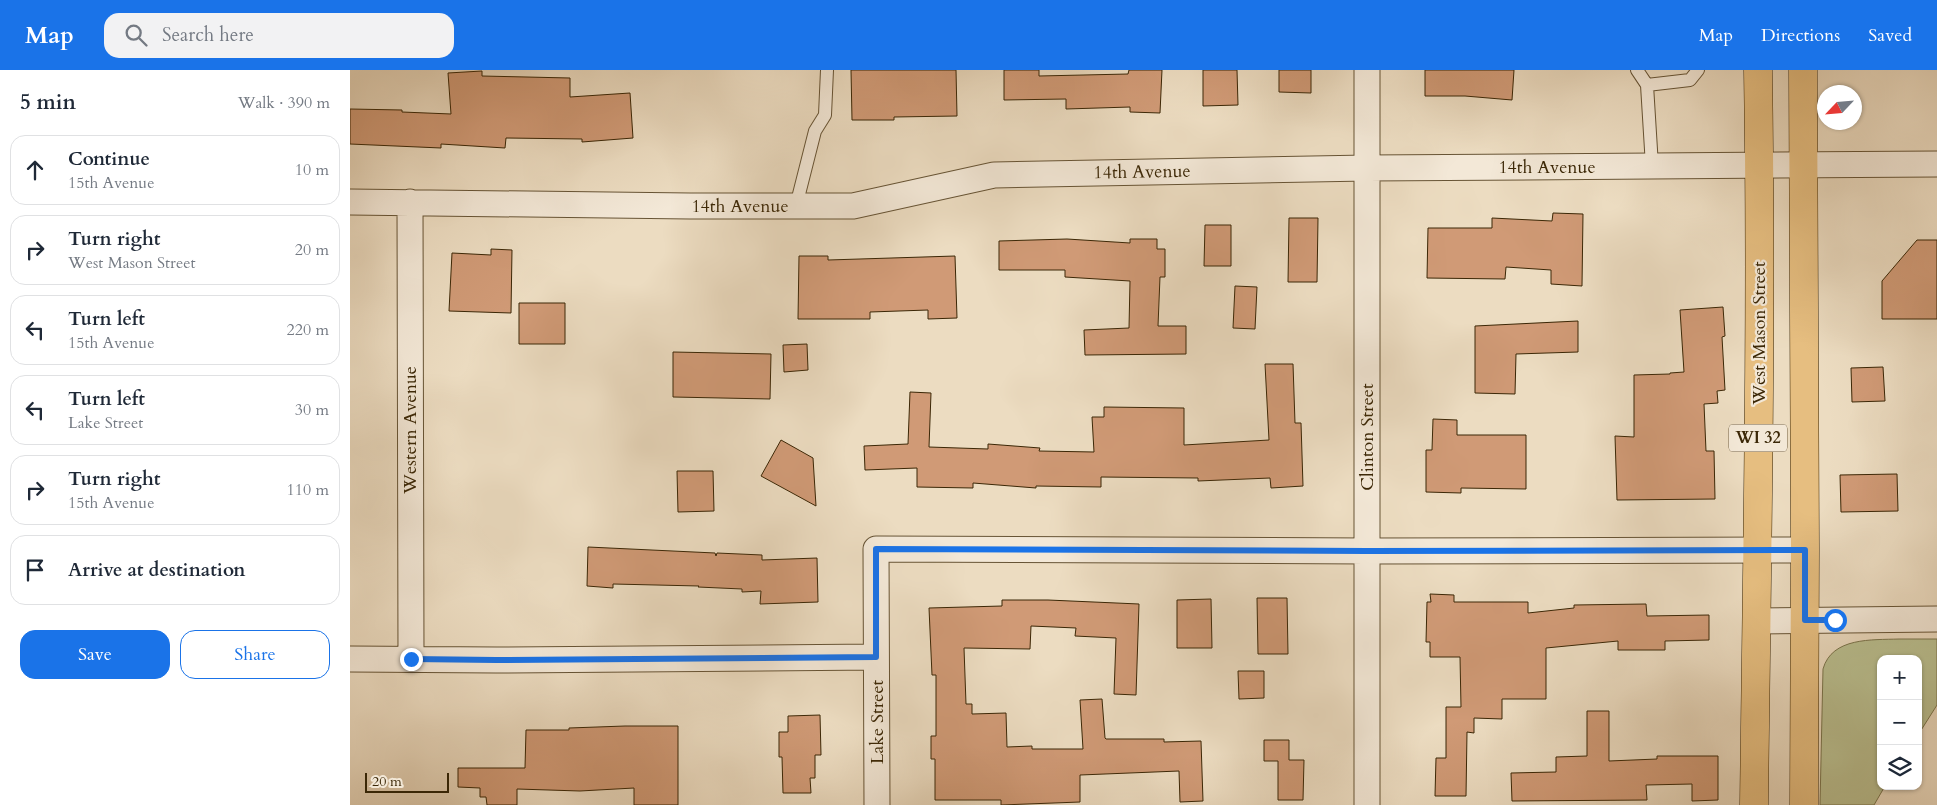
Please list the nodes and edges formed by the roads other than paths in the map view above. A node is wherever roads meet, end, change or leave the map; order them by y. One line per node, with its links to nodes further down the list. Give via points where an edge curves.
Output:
1 (827, 70): 15 (lane, via 825,115 815,131)
2 (1367, 70): 12 (street, Clinton Street)
3 (1637, 70): 7 (lane)
4 (1698, 70): 7 (lane, via 1690,80)
5 (1758, 70): 11 (main road, West Mason Street / WI 32)
6 (1803, 70): 9 (main road, WI 32)
7 (1647, 84): 10 (lane)
8 (1937, 164): 9 (street, 14th Avenue)
9 (1803, 165): 11 (street, 14th Avenue); 17 (main road, WI 32)
10 (1652, 166): 11 (street, 14th Avenue); 12 (street, 14th Avenue)
11 (1760, 166): 16 (main road, West Mason Street / WI 32)
12 (1367, 168): 15 (street, 14th Avenue, via 994,175 854,206); 18 (street, Clinton Street)
13 (350, 202): 14 (street, 14th Avenue)
14 (410, 202): 15 (street, 14th Avenue); 24 (street, Western Avenue)
15 (796, 206)
16 (1758, 550): 17 (street); 18 (street); 21 (main road, West Mason Street / WI 32)
17 (1805, 550): 20 (main road, WI 32)
18 (1367, 551): 22 (street, Lake Street, via 876,549); 26 (street, Clinton Street)
19 (1937, 619): 20 (street)
20 (1805, 620): 21 (street); 28 (main road, WI 32)
21 (1756, 621): 27 (main road, West Mason Street / WI 32)
22 (876, 657): 24 (street); 25 (street, Lake Street)
23 (350, 659): 24 (street)
24 (411, 659)
25 (877, 805)
26 (1367, 805)
27 (1754, 805)
28 (1804, 805)

